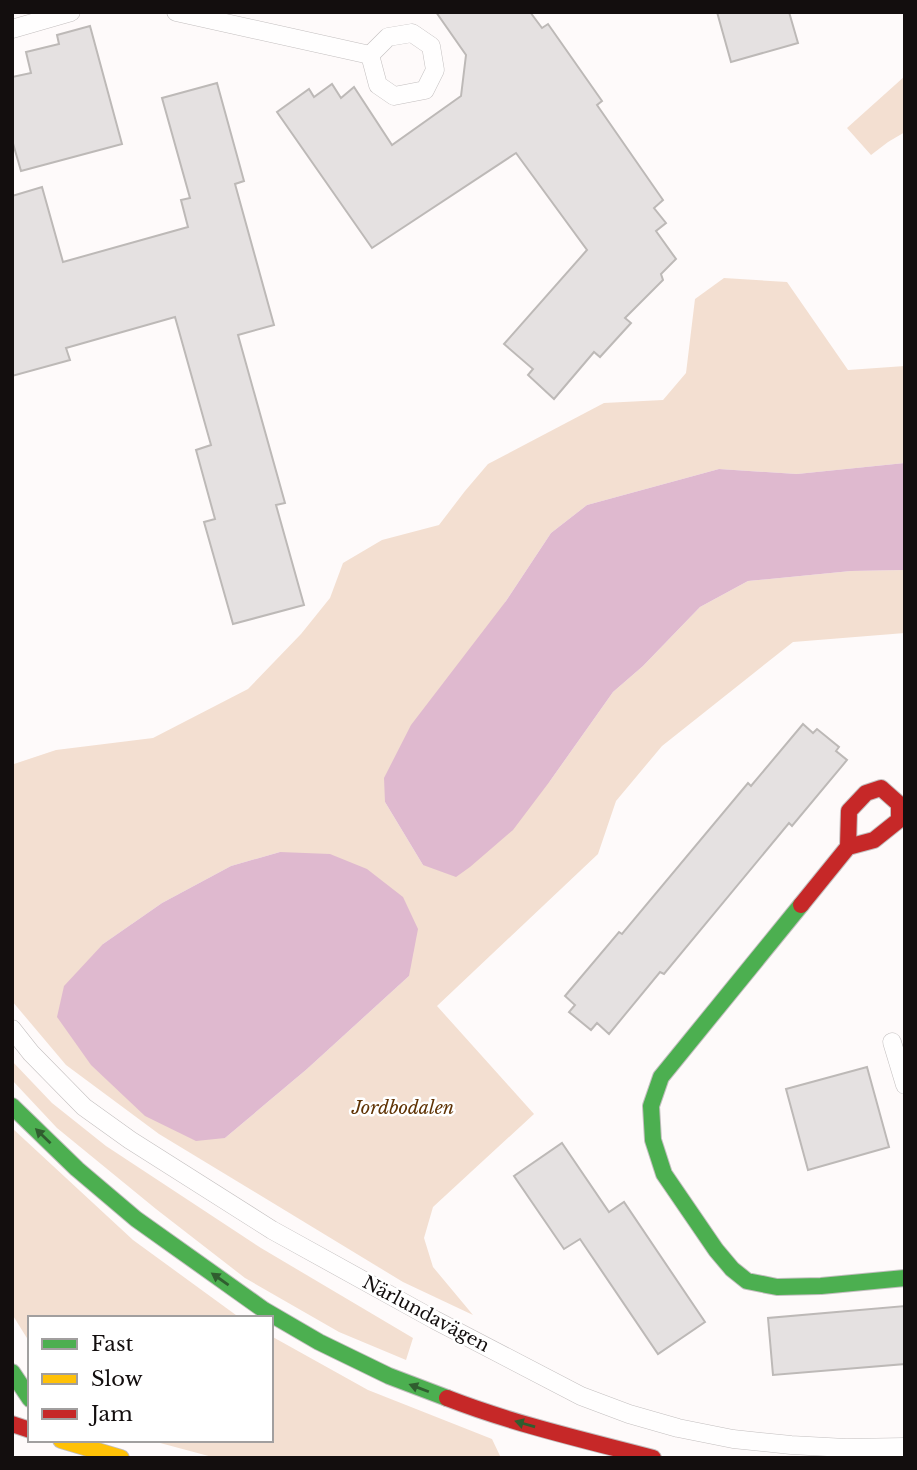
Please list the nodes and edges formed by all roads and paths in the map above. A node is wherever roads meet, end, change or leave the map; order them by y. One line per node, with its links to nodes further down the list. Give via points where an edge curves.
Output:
1 (71, 12): 3 (lane)
2 (176, 12): 4 (lane)
3 (12, 29)
4 (370, 55)
5 (848, 847): 10 (main road, via 662,1077 651,1106 653,1140 664,1174 716,1250 747,1281 788,1287)
6 (12, 1029): 15 (lane, Närlundavägen, via 84,1107 130,1140 272,1230 581,1396 678,1428 733,1438 846,1448)
7 (892, 1042): 8 (lane)
8 (905, 1085)
9 (12, 1106): 18 (main road, one-way to 9, via 483,1412 388,1376 319,1342 264,1310 136,1219)
10 (905, 1278)
11 (12, 1372): 12 (main road)
12 (28, 1396)
13 (60, 1442): 16 (main road)
14 (66, 1442): 17 (main road)
15 (905, 1447)
16 (69, 1458)
17 (121, 1458)
18 (653, 1458)

